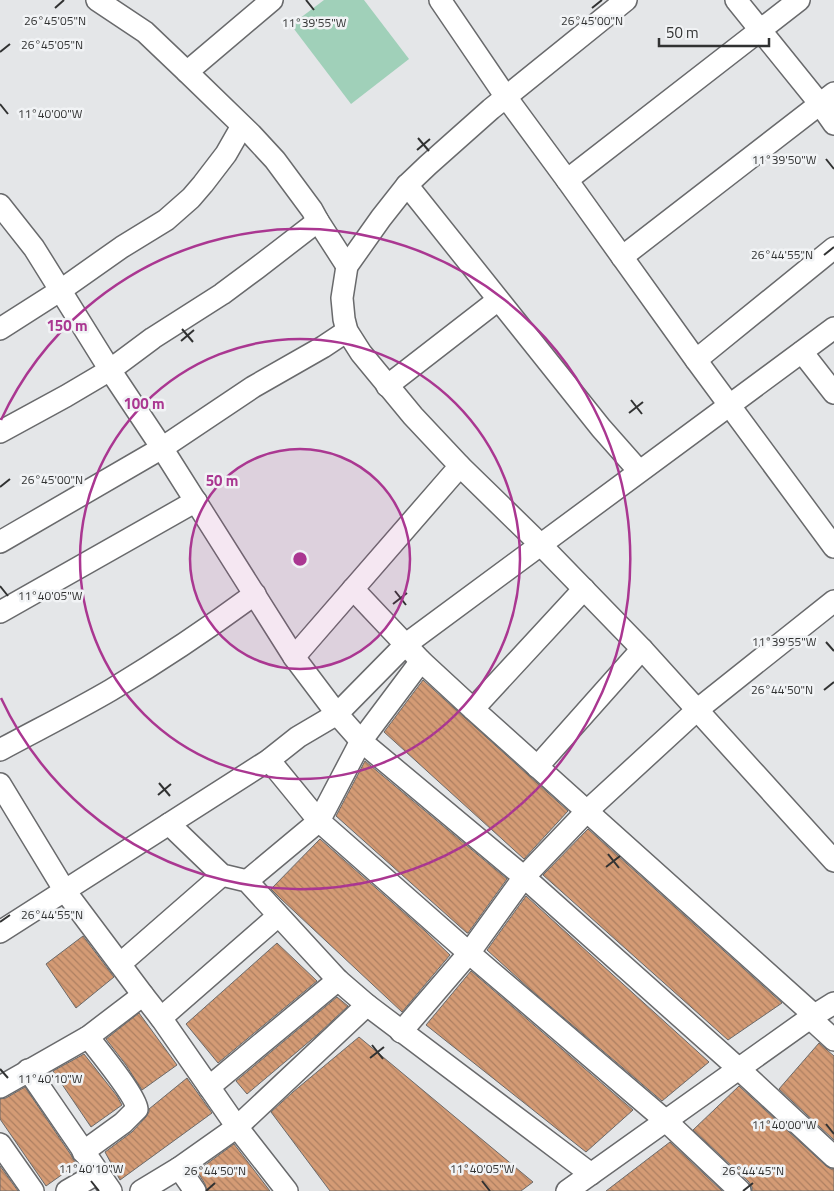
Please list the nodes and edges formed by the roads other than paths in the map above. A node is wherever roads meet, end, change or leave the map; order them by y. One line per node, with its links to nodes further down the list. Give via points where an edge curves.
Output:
1 (97, 0): 8 (street, via 145,32)
2 (272, 0): 8 (street)
3 (440, 0): 9 (street)
4 (626, 0): 9 (street)
5 (736, 0): 7 (street)
6 (799, 0): 7 (street)
7 (759, 30): 10 (street); 13 (street)
8 (187, 72): 12 (street)
9 (506, 97): 13 (street); 14 (street)
10 (827, 98): 11 (street); 18 (street)
11 (834, 124)
12 (242, 126): 16 (street, via 275,160); 20 (street, via 226,154 191,198 166,220)
13 (567, 180): 18 (street)
14 (408, 185): 19 (street); 21 (street)
15 (0, 205): 20 (street, via 34,248)
16 (318, 221): 19 (street); 27 (street, via 222,294)
17 (834, 248): 26 (street)
18 (622, 257): 26 (street)
19 (346, 266): 24 (street, via 342,298)
20 (61, 290): 23 (street); 27 (street)
21 (498, 300): 28 (street); 34 (street)
22 (834, 328): 25 (street)
23 (0, 329)
24 (347, 331): 28 (street); 32 (street, via 252,388)
25 (802, 352): 29 (street); 30 (street)
26 (696, 360): 30 (street)
27 (110, 370): 31 (street); 32 (street)
28 (387, 386): 33 (street)
29 (834, 393)
30 (730, 405): 34 (street); 38 (street)
31 (0, 432)
32 (162, 448): 35 (street); 36 (street)
33 (460, 466): 37 (street); 39 (street)
34 (639, 471): 37 (street)
35 (196, 501): 41 (street); 43 (street)
36 (0, 542)
37 (540, 544): 40 (street); 44 (street)
38 (834, 547)
39 (353, 589): 44 (street); 46 (street)
40 (584, 589): 45 (street); 48 (street)
41 (255, 594): 46 (street); 52 (street, via 136,675)
42 (834, 601): 49 (street)
43 (0, 612)
44 (405, 645): 47 (street); 50 (street)
45 (642, 649): 49 (street); 54 (street)
46 (294, 657): 50 (street)
47 (421, 661): 48 (street); 51 (street)
48 (473, 709): 54 (street)
49 (697, 710): 56 (street); 59 (street)
50 (337, 714): 51 (street); 53 (street, via 298,737)
51 (361, 741): 57 (street); 61 (street)
52 (0, 750)
53 (269, 760): 57 (street); 58 (street)
54 (537, 767): 56 (street)
55 (0, 784): 63 (street)
56 (587, 811): 61 (street); 72 (street)
57 (319, 821): 62 (street); 66 (street)
58 (169, 824): 60 (street); 63 (street)
59 (834, 861)
60 (222, 875): 62 (street); 67 (street)
61 (524, 877): 66 (street); 77 (street)
62 (247, 881): 64 (street)
63 (65, 891): 65 (street); 67 (street)
64 (278, 916): 68 (street); 73 (street)
65 (0, 932)
66 (469, 953): 74 (street); 81 (street)
67 (120, 964): 69 (street)
68 (338, 980): 71 (street); 80 (street)
69 (143, 995): 73 (street); 75 (street)
70 (834, 1003): 72 (street)
71 (367, 1005): 74 (street); 82 (street)
72 (812, 1017): 76 (street); 77 (street)
73 (161, 1018): 80 (street)
74 (401, 1032): 88 (street)
75 (88, 1037): 78 (street); 84 (street, via 129,1091 137,1110)
76 (834, 1040)
77 (739, 1069): 81 (street); 85 (street)
78 (28, 1070): 79 (street); 84 (street)
79 (0, 1087)
80 (209, 1087): 82 (street)
81 (666, 1121): 88 (street); 89 (street)
82 (237, 1127): 86 (street); 95 (street)
83 (0, 1144): 90 (street)
84 (84, 1152): 87 (street)
85 (834, 1156)
86 (179, 1168): 93 (street); 94 (street)
87 (98, 1173): 91 (street); 92 (street)
88 (591, 1174): 96 (street)
89 (726, 1186)
90 (33, 1191)
91 (67, 1191)
92 (111, 1191)
93 (142, 1191)
94 (195, 1191)
95 (287, 1191)
96 (567, 1191)

